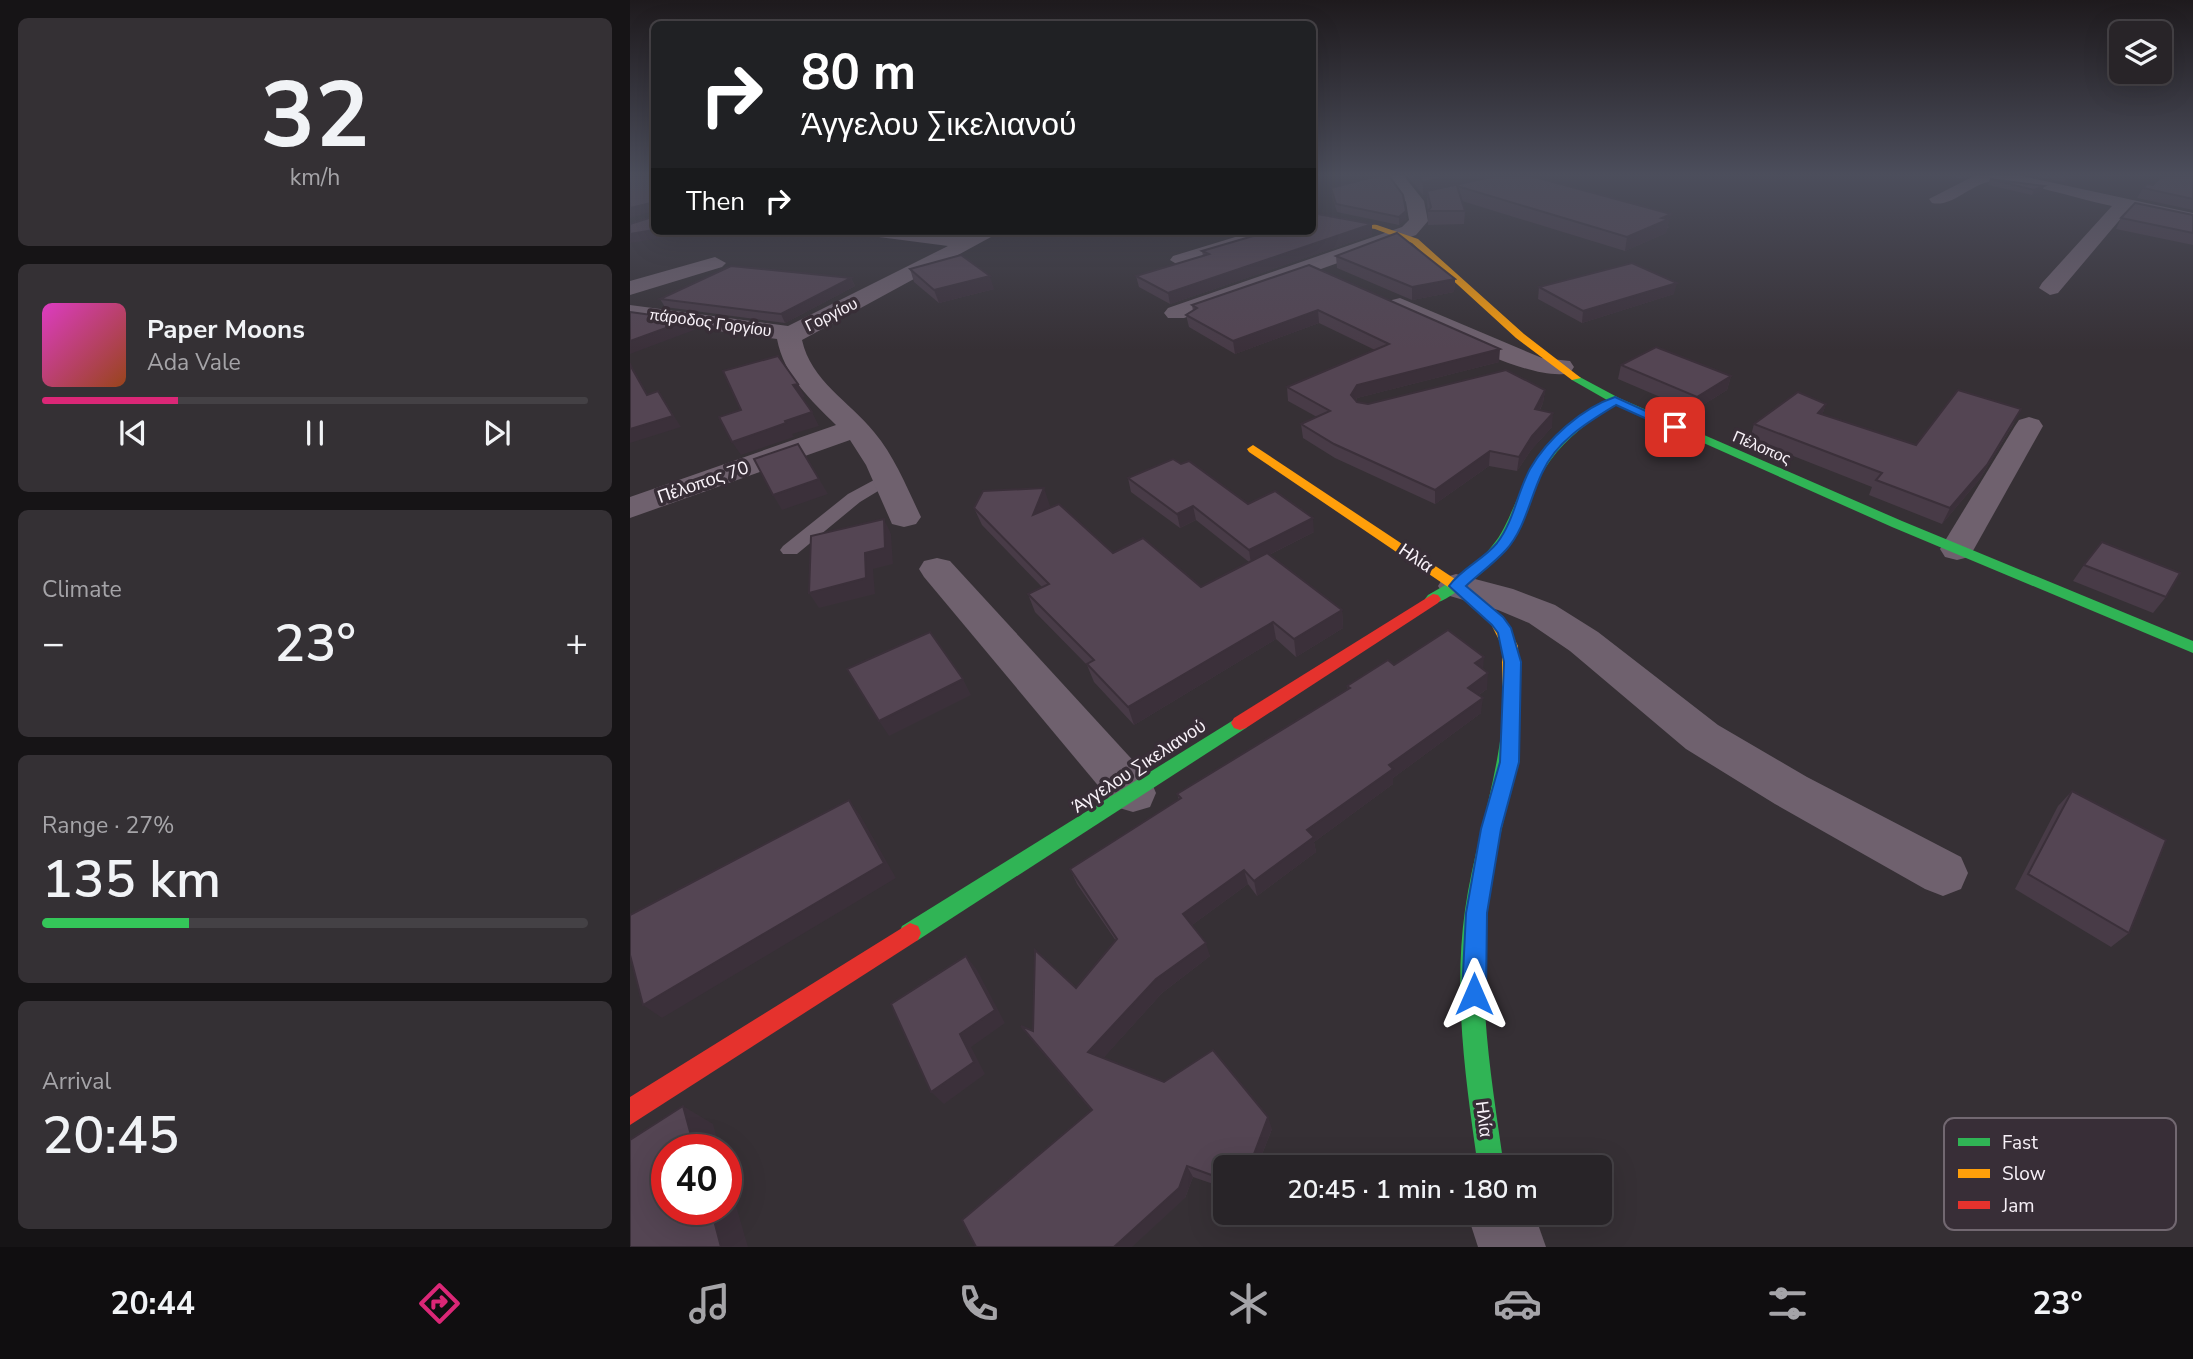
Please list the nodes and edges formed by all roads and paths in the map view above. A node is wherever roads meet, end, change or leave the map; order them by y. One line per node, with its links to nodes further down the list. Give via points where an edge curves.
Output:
1 (1402, 234): 9 (street); 17 (street, Πέλοπος, via 1428,249)
2 (2097, 234): 12 (street)
3 (911, 235): 6 (street)
4 (983, 235): 6 (street, Γοργίου)
5 (1263, 235): 7 (street)
6 (967, 242): 16 (street, Γοργίου)
7 (1180, 260)
8 (715, 263): 11 (street)
9 (1311, 267): 10 (street); 15 (street)
10 (1349, 284)
11 (630, 288)
12 (2050, 288)
13 (1374, 294): 17 (street)
14 (630, 312): 16 (street, πάροδος Γοργίου)
15 (1176, 313)
16 (792, 334): 21 (street, Γοργίου, via 790,344 808,377)
17 (1549, 366): 18 (street); 19 (street, Πέλοπος)
18 (1498, 374)
19 (1615, 400): 26 (street, Πέλοπος); 29 (street, Άγγελου Σικελιανού, via 1578,423 1546,455 1508,538)
20 (2029, 426): 26 (street)
21 (855, 429): 23 (street, Γοργίου, via 873,450); 24 (street, Πέλοπος 70)
22 (1253, 449): 29 (street, Ηλία)
23 (887, 478): 25 (street, Γοργίου); 27 (lane, via 854,498)
24 (630, 508)
25 (904, 517)
26 (1957, 549): 30 (street, Πέλοπος)
27 (790, 550)
28 (937, 569): 31 (street)
29 (1456, 586): 31 (street, Άγγελου Σικελιανού); 32 (street, via 1544,615 1595,650 1654,704 1703,738); 34 (street, Ηλία, via 1497,621 1513,662 1509,762 1476,913 1475,1050)
30 (2193, 647)
31 (1133, 793): 33 (street, Άγγελου Σικελιανού)
32 (1943, 873)
33 (630, 1112)
34 (1489, 1155)
35 (1506, 1225): 36 (street)
36 (1512, 1247)

